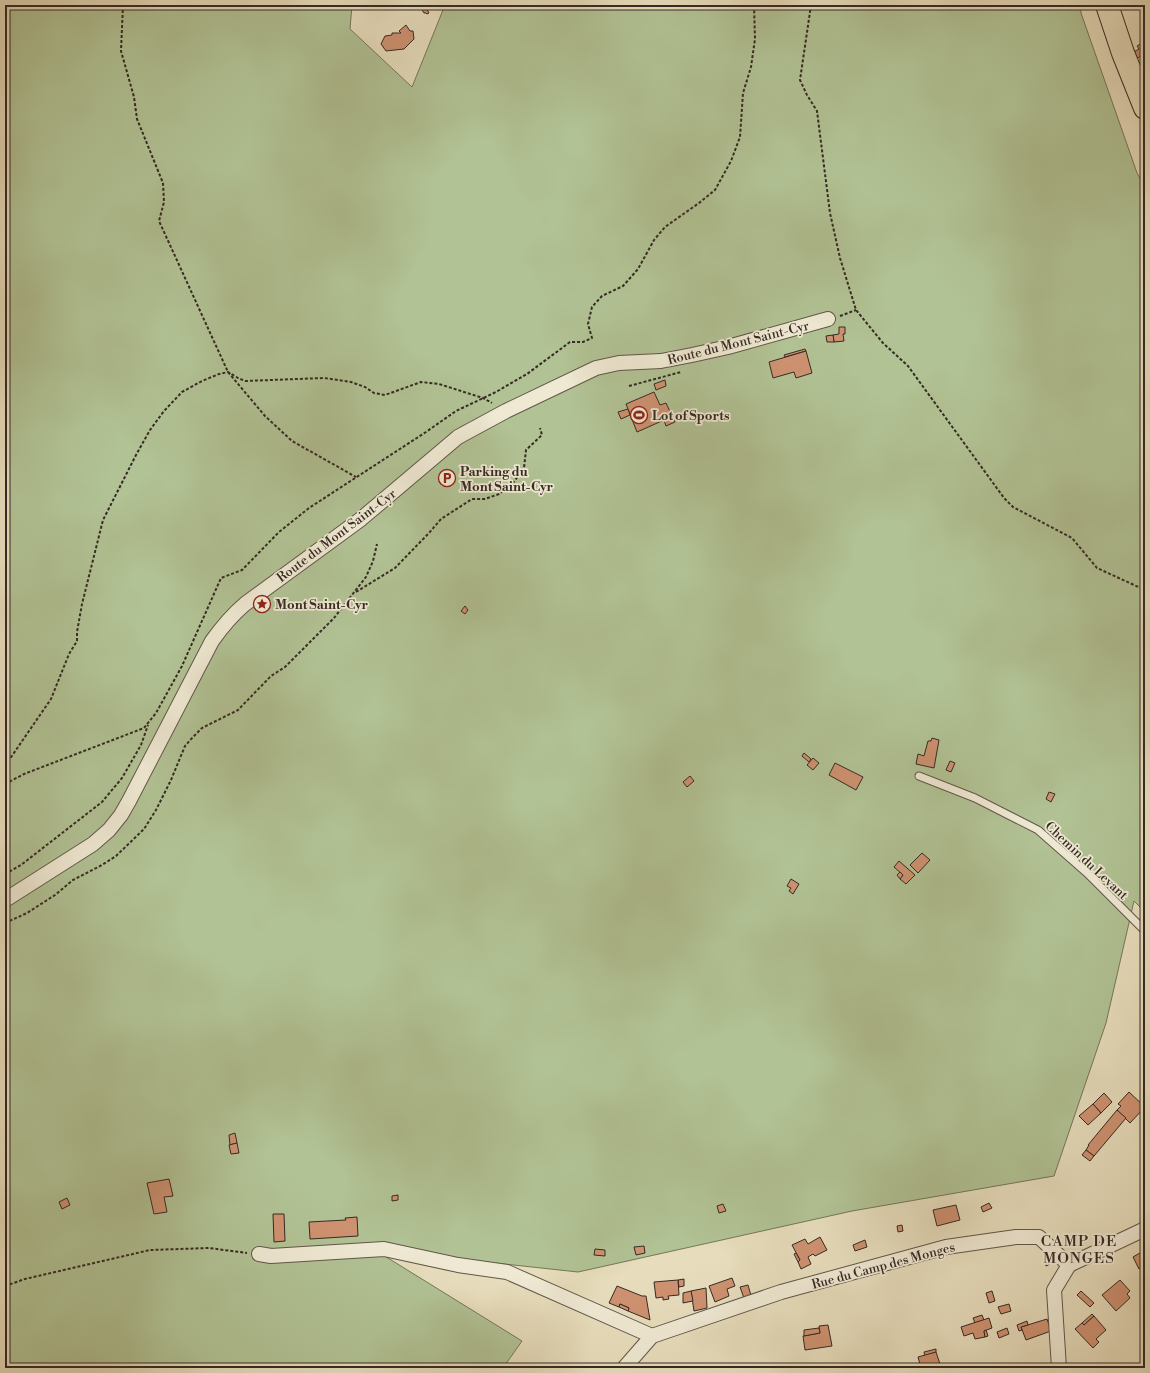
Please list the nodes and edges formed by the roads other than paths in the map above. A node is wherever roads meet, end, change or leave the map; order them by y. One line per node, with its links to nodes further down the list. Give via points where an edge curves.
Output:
1 (1107, 5): 2 (main road)
2 (1145, 108)
3 (828, 319): 5 (street, Route du Mont Saint-Cyr, via 692,355 596,368 506,410 452,442 362,519 234,613 212,641 121,815 93,844)
4 (919, 776): 6 (lane, Chemin du Levant, via 975,798 1038,830 1087,873)
5 (5, 900)
6 (1145, 931)
7 (1145, 1229): 9 (street)
8 (259, 1254): 10 (street, via 271,1256 384,1249 458,1265 507,1272)
9 (1069, 1265): 10 (street, Rue du Camp des Monges, via 1040,1237 1016,1237 946,1247 781,1292); 12 (street, via 1054,1290)
10 (652, 1336): 11 (street, Rue du Camp des Monges)
11 (624, 1368)
12 (1058, 1368)

